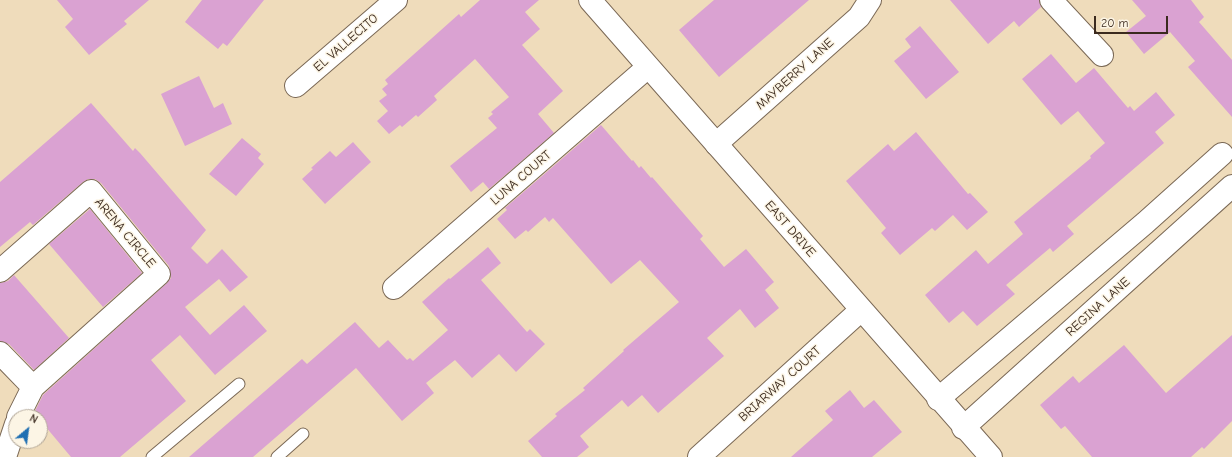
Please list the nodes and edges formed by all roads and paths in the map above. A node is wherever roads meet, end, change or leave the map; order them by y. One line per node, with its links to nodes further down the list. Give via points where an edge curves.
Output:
1 (396, 0): 7 (street, EL VALLECITO)
2 (590, 0): 6 (street, EAST DRIVE)
3 (870, 0): 8 (street, MAYBERRY LANE, via 859,16)
4 (1051, 0): 5 (street)
5 (1102, 55)
6 (648, 67): 8 (street, EAST DRIVE); 12 (street, LUNA COURT)
7 (296, 86)
8 (716, 144): 13 (street, EAST DRIVE)
9 (1222, 154): 17 (street, via 1146,223)
10 (1232, 186): 19 (street, REGINA LANE)
11 (0, 271): 16 (street, ARENA CIRCLE, via 91,192 159,274)
12 (394, 288)
13 (861, 310): 17 (street, EAST DRIVE); 23 (street, BRIARWAY COURT)
14 (0, 354): 16 (street)
15 (239, 384): 21 (lane)
16 (33, 388): 18 (street, ARENA CIRCLE)
17 (938, 399): 19 (street, EAST DRIVE)
18 (22, 409)
19 (963, 428): 24 (street, EAST DRIVE)
20 (303, 434): 22 (lane)
21 (152, 457)
22 (276, 457)
23 (699, 457)
24 (991, 457)

